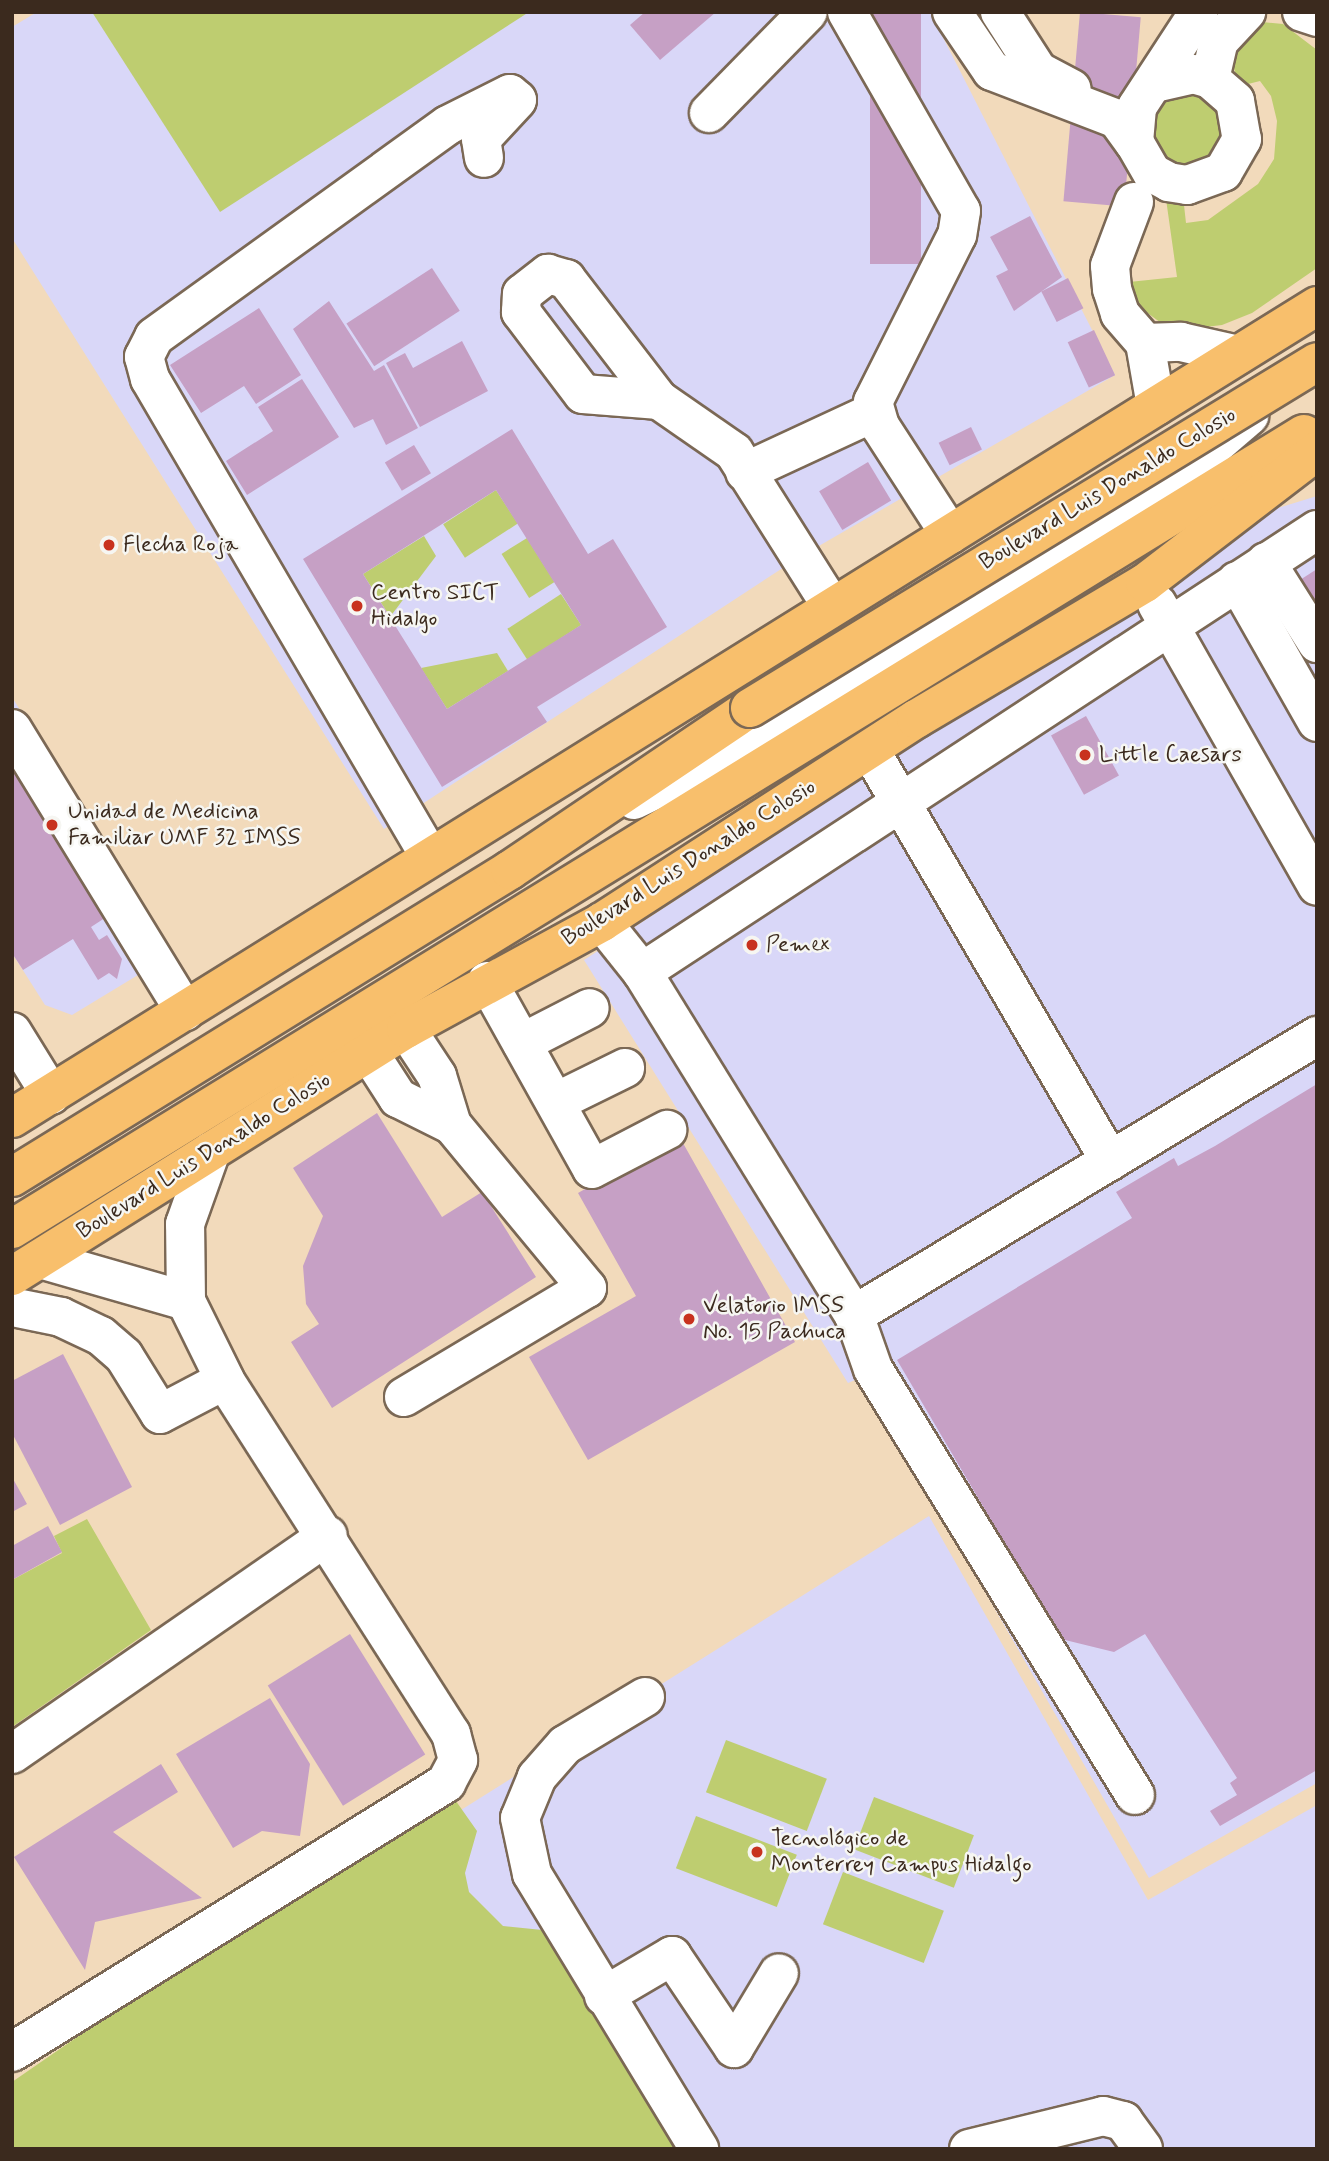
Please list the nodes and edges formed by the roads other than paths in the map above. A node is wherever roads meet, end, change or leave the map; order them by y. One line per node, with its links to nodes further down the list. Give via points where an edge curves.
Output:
1 (808, 12): 11 (street)
2 (847, 12): 22 (street, via 961,211 957,235 877,391)
3 (952, 12): 12 (street, via 992,71 1117,118)
4 (1000, 12): 10 (street, via 1019,47 1052,82 1121,102)
5 (1199, 12): 10 (street, via 1167,53)
6 (1246, 12): 9 (street, via 1219,41)
7 (1302, 12): 8 (street)
8 (1317, 18)
9 (1210, 79): 10 (street, via 1193,74); 14 (street, via 1235,101 1242,139 1223,172)
10 (1153, 87): 12 (street, via 1132,124)
11 (709, 113)
12 (1137, 150): 14 (street, via 1160,177); 15 (street)
13 (484, 158): 43 (street, via 481,139 517,100 510,94 448,125 154,337 144,357 150,379)
14 (1188, 185): 15 (street, via 1157,189)
15 (1134, 202): 17 (street, via 1110,266 1120,314)
16 (1317, 306): 18 (main road, Boulevard Luis Donaldo Colosio)
17 (1145, 344): 18 (street, via 1181,342); 21 (street)
18 (1238, 355): 21 (main road, Boulevard Luis Donaldo Colosio)
19 (1317, 359): 39 (main road, Boulevard Luis Donaldo Colosio, bridge, via 750,708); 42 (street, via 1178,477 723,757)
20 (659, 400): 25 (street, via 721,440)
21 (1156, 406): 29 (main road, Boulevard Luis Donaldo Colosio)
22 (874, 412): 25 (street); 29 (street)
23 (1317, 425): 38 (main road, Boulevard Luis Donaldo Colosio, via 1239,479)
24 (1317, 451): 27 (main road, Boulevard Luis Donaldo Colosio)
25 (745, 472): 32 (street)
26 (1317, 483): 27 (main road)
27 (1255, 504): 31 (main road, Boulevard Luis Donaldo Colosio)
28 (1317, 530): 30 (street)
29 (950, 534): 32 (main road, Boulevard Luis Donaldo Colosio)
30 (1252, 572): 33 (street); 34 (street); 35 (street)
31 (1144, 583): 33 (street); 37 (main road, Boulevard Luis Donaldo Colosio)
32 (832, 607): 40 (main road, Boulevard Luis Donaldo Colosio)
33 (1170, 625): 41 (street); 44 (street)
34 (1317, 643)
35 (1317, 722)
36 (12, 729): 50 (street)
37 (870, 750): 41 (street); 45 (main road, Boulevard Luis Donaldo Colosio)
38 (777, 756): 45 (main road); 65 (main road, Boulevard Luis Donaldo Colosio)
39 (670, 763): 40 (main road); 42 (main road, Boulevard Luis Donaldo Colosio)
40 (522, 798): 43 (main road, Boulevard Luis Donaldo Colosio)
41 (904, 800): 47 (street); 63 (street)
42 (563, 835): 64 (main road, Boulevard Luis Donaldo Colosio)
43 (430, 857): 50 (main road, Boulevard Luis Donaldo Colosio)
44 (1317, 886)
45 (643, 896): 46 (main road, Boulevard Luis Donaldo Colosio)
46 (602, 922): 47 (street); 48 (main road, Boulevard Luis Donaldo Colosio)
47 (642, 972): 69 (street)
48 (487, 982): 51 (main road, Boulevard Luis Donaldo Colosio); 54 (street)
49 (590, 1008): 54 (street)
50 (185, 1010): 57 (main road, Boulevard Luis Donaldo Colosio)
51 (406, 1029): 55 (main road, Boulevard Luis Donaldo Colosio); 60 (street, via 437,1076)
52 (12, 1032): 57 (street)
53 (1317, 1036): 63 (street)
54 (522, 1043): 58 (street)
55 (369, 1052): 60 (street, via 398,1098); 62 (main road, Boulevard Luis Donaldo Colosio)
56 (625, 1068): 58 (street)
57 (51, 1095): 59 (main road, Boulevard Luis Donaldo Colosio)
58 (556, 1102): 61 (street, via 592,1170)
59 (12, 1118)
60 (452, 1125): 71 (street, via 587,1288)
61 (667, 1130)
62 (211, 1151): 66 (main road, Boulevard Luis Donaldo Colosio); 67 (street, via 185,1224)
63 (1110, 1161): 69 (street)
64 (12, 1177)
65 (12, 1229)
66 (26, 1268): 67 (street)
67 (186, 1301): 70 (street)
68 (12, 1307): 70 (street, via 61,1317 101,1336 124,1356 160,1415)
69 (854, 1315): 75 (street, via 873,1369)
70 (225, 1380): 72 (street)
71 (404, 1397)
72 (328, 1535): 74 (street); 78 (street, via 451,1734 457,1760 446,1783)
73 (645, 1697): 77 (street, via 565,1745 537,1777 520,1818 532,1874)
74 (12, 1754)
75 (1135, 1795)
76 (779, 1973): 77 (street, via 734,2048 672,1956)
77 (604, 1996): 79 (street)
78 (12, 2053)
79 (699, 2149)
80 (969, 2149): 81 (street, via 1103,2116 1123,2120)
81 (1143, 2149)

